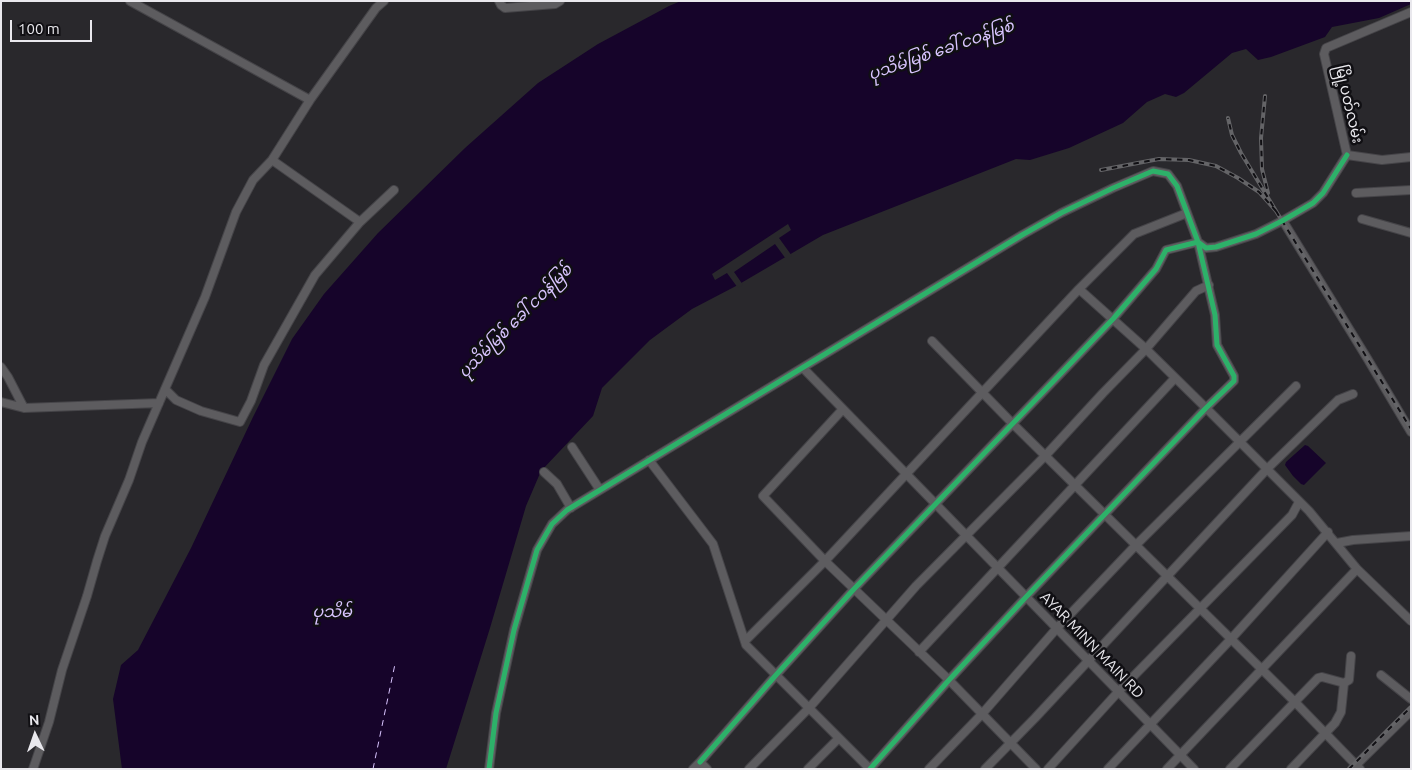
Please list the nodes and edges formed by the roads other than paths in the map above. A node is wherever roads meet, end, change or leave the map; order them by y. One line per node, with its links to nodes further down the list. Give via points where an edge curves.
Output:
1 (130, 1): 6 (street)
2 (384, 1): 6 (street)
3 (500, 1): 4 (street, via 505,8)
4 (560, 1)
5 (1411, 12): 7 (street, မြို့ပတ်လမ်း, via 1326,48 1324,54)
6 (310, 100): 9 (street)
7 (1347, 156): 8 (street, မြို့ပတ်လမ်း, via 1382,160); 15 (street, via 1313,203)
8 (1411, 157)
9 (272, 160): 16 (street); 28 (street, via 253,180 236,212)
10 (394, 190): 16 (street)
11 (1411, 190): 12 (street)
12 (1356, 193)
13 (1187, 213): 18 (street); 20 (street, via 1134,234); 25 (street, via 1177,186 1168,174 1153,171 1022,235)
14 (1362, 219): 17 (street)
15 (1283, 220): 18 (street, via 1256,234 1216,247 1206,248); 37 (street)
16 (360, 222): 28 (street, via 315,275 264,365 240,422 176,400)
17 (1411, 232)
18 (1198, 242): 19 (street); 21 (street, via 1166,250 1156,269)
19 (1209, 285): 23 (street, via 1196,291); 34 (street, via 1217,345 1234,381)
20 (1079, 289): 21 (street); 29 (street)
21 (1113, 319): 23 (street); 36 (street)
22 (932, 341): 29 (street)
23 (1146, 348): 26 (street); 40 (street)
24 (1, 366): 33 (street)
25 (803, 368): 35 (street, AYAR MINN MAIN RD); 41 (street)
26 (1175, 378): 34 (street); 45 (street)
27 (1296, 386): 38 (street)
28 (165, 389): 32 (street)
29 (982, 392): 36 (street); 44 (street)
30 (1353, 394): 42 (street, via 1338,400)
31 (1, 402): 33 (street)
32 (159, 403): 33 (street); 89 (street, via 99,553)
33 (24, 408)
34 (1206, 408): 38 (street); 50 (street)
35 (843, 409): 44 (street, AYAR MINN MAIN RD); 56 (street, via 763,496)
36 (1014, 424): 40 (street); 48 (street)
37 (1411, 432)
38 (1239, 441): 42 (street); 55 (street)
39 (572, 448): 46 (street)
40 (1046, 455): 45 (street); 52 (street)
41 (649, 460): 46 (street); 67 (street, via 713,544)
42 (1267, 469): 47 (street); 59 (street)
43 (544, 472): 49 (street, via 557,484)
44 (906, 474): 48 (street, AYAR MINN MAIN RD); 56 (street)
45 (1076, 484): 50 (street); 57 (street)
46 (600, 490): 49 (street)
47 (1299, 502): 51 (street); 62 (street, via 1292,514)
48 (936, 504): 52 (street, AYAR MINN MAIN RD); 60 (street)
49 (571, 508): 90 (street, via 552,524 537,550 512,639 496,713)
50 (1105, 514): 55 (street); 61 (street)
51 (1328, 532): 54 (street); 66 (street)
52 (966, 535): 57 (street, AYAR MINN MAIN RD); 63 (street)
53 (1411, 536): 54 (street)
54 (1337, 543): 58 (street)
55 (1136, 545): 59 (street); 65 (street)
56 (825, 560): 60 (street); 67 (street)
57 (997, 567): 61 (street, AYAR MINN MAIN RD); 68 (street)
58 (1357, 569): 64 (street); 71 (street)
59 (1168, 576): 62 (street); 70 (street)
60 (854, 589): 63 (street); 72 (street)
61 (1026, 597): 65 (street, AYAR MINN MAIN RD); 74 (street)
62 (1201, 609): 66 (street); 76 (street)
63 (886, 620): 68 (street); 79 (street)
64 (1410, 620)
65 (1057, 628): 70 (street, AYAR MINN MAIN RD); 81 (street)
66 (1231, 639): 71 (street); 82 (street)
67 (744, 641): 72 (street)
68 (919, 652): 74 (street)
69 (1351, 656): 75 (street, via 1349,680)
70 (1088, 660): 76 (street, AYAR MINN MAIN RD); 85 (street)
71 (1262, 670): 78 (street); 86 (street)
72 (776, 675): 79 (street); 87 (street)
73 (1381, 675): 77 (street)
74 (949, 680): 81 (street); 95 (street)
75 (1344, 683): 78 (street, via 1318,678); 83 (street, via 1341,712)
76 (1118, 691): 82 (street, AYAR MINN MAIN RD); 99 (street)
77 (1411, 698)
78 (1295, 702): 83 (street); 103 (street)
79 (810, 708): 84 (street); 93 (street)
80 (1411, 711): 88 (street)
81 (982, 714): 85 (street); 96 (street)
82 (1150, 724): 86 (street, AYAR MINN MAIN RD); 100 (street)
83 (1326, 734): 88 (street); 104 (street)
84 (839, 738): 94 (street); 95 (street)
85 (1010, 743): 97 (street); 98 (street)
86 (1180, 755): 101 (street); 102 (street, AYAR MINN MAIN RD)
87 (700, 762): 91 (street); 92 (street)
88 (1356, 767)
89 (33, 769)
90 (490, 769)
91 (693, 769)
92 (708, 769)
93 (749, 769)
94 (808, 769)
95 (870, 769)
96 (929, 769)
97 (985, 769)
98 (1036, 769)
99 (1048, 769)
100 (1108, 769)
101 (1167, 769)
102 (1194, 769)
103 (1230, 769)
104 (1292, 769)

